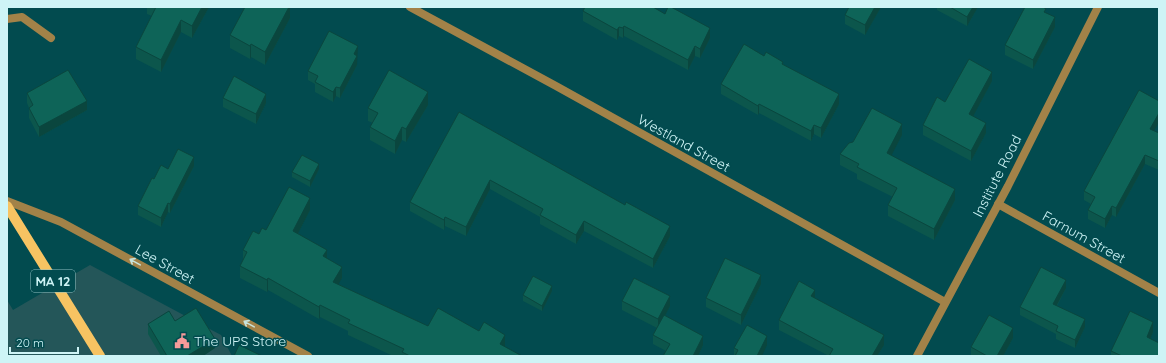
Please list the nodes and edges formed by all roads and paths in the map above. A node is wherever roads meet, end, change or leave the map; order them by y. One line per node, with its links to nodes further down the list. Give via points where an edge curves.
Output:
1 (410, 7): 9 (street, Westland Street)
2 (1098, 7): 6 (street, Institute Road)
3 (7, 19): 4 (street, via 22,17)
4 (51, 38)
5 (7, 201): 11 (street, Lee Street, one-way to 5, via 62,222)
6 (998, 204): 8 (street, Farnum Street); 9 (street, Institute Road)
7 (7, 206): 10 (main road, MA 12)
8 (1159, 293)
9 (945, 302): 12 (street, Institute Road)
10 (100, 356)
11 (308, 356)
12 (917, 356)

